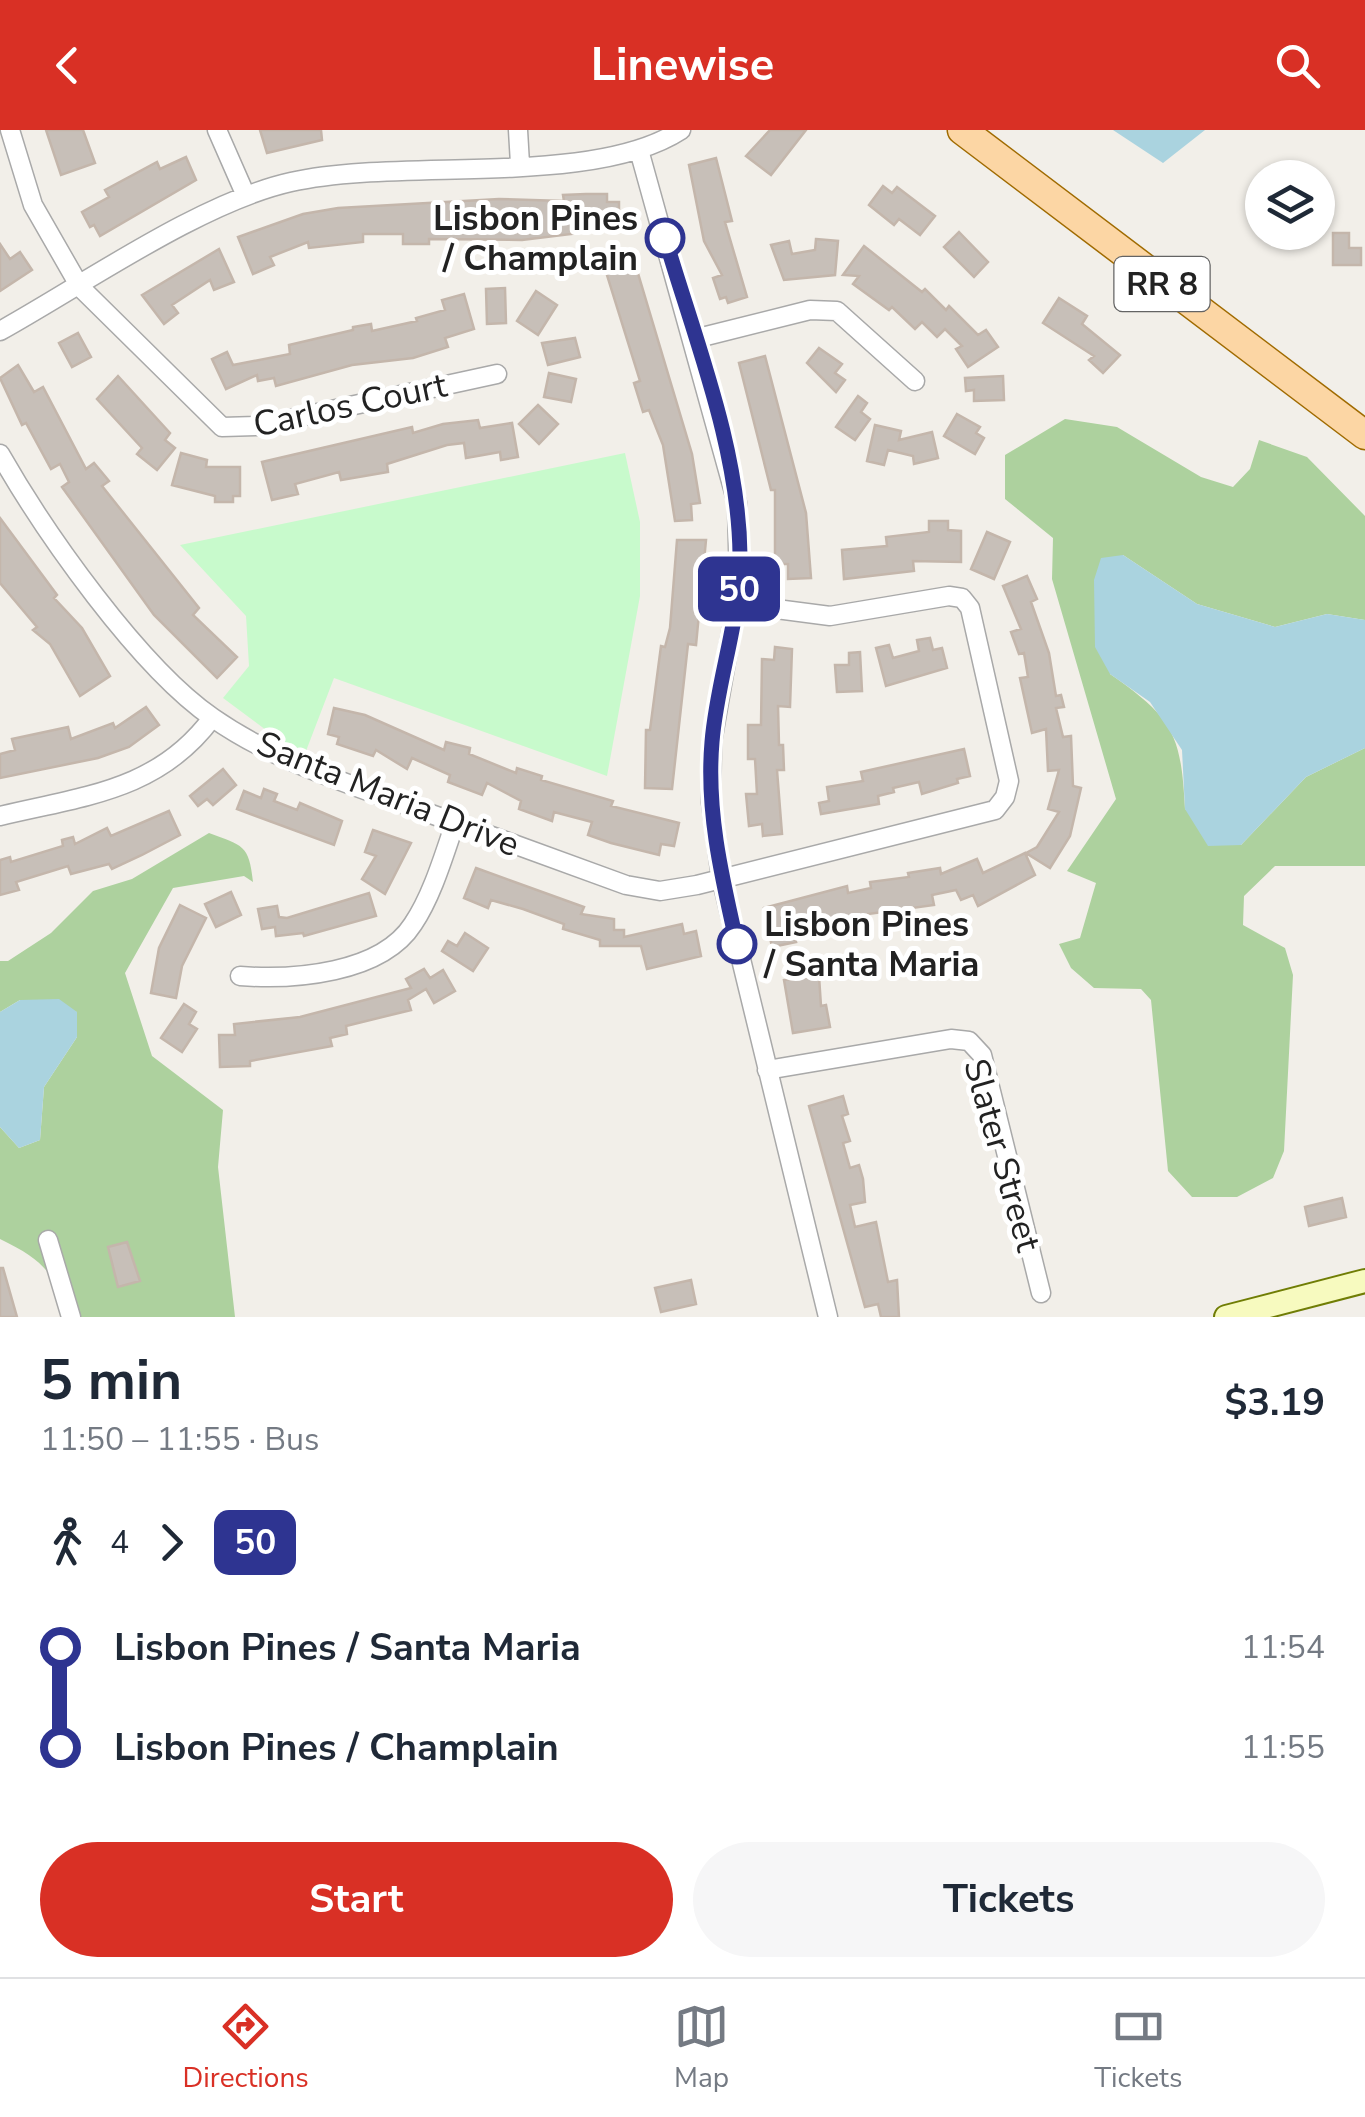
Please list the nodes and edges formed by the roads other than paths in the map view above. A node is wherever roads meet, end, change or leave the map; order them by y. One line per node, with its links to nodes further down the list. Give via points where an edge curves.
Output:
1 (10, 130): 9 (street, via 33,206)
2 (217, 130): 8 (street)
3 (518, 130): 7 (street)
4 (681, 130): 6 (street)
5 (962, 130): 14 (main road, RR 8)
6 (639, 150): 7 (street); 11 (street)
7 (520, 164): 8 (street, via 338,173)
8 (246, 196): 9 (street)
9 (80, 287): 10 (street); 12 (street, Carlos Court, via 222,428)
10 (0, 331)
11 (694, 339): 13 (street, via 810,310 838,311); 16 (street, via 737,503)
12 (497, 374)
13 (914, 381)
14 (1365, 435)
15 (0, 454): 17 (street, Santa Maria Drive, via 134,643)
16 (738, 604): 20 (street, via 712,742 711,802); 20 (street, Santa Maria Drive, via 830,616 962,598 970,608 1009,781 995,810)
17 (212, 718): 18 (street, via 152,774); 19 (street, Santa Maria Drive, via 274,754)
18 (0, 816)
19 (455, 823): 20 (street, Santa Maria Drive, via 626,885 660,891); 21 (street, via 414,924 390,947 358,962 282,979)
20 (722, 878): 22 (street)
21 (240, 976)
22 (767, 1070): 25 (street, Slater Street, via 969,1041 982,1055); 27 (street)
23 (48, 1240): 26 (street)
24 (1365, 1281): 28 (main road)
25 (1041, 1293)
26 (71, 1317)
27 (828, 1317)
28 (1226, 1317)

